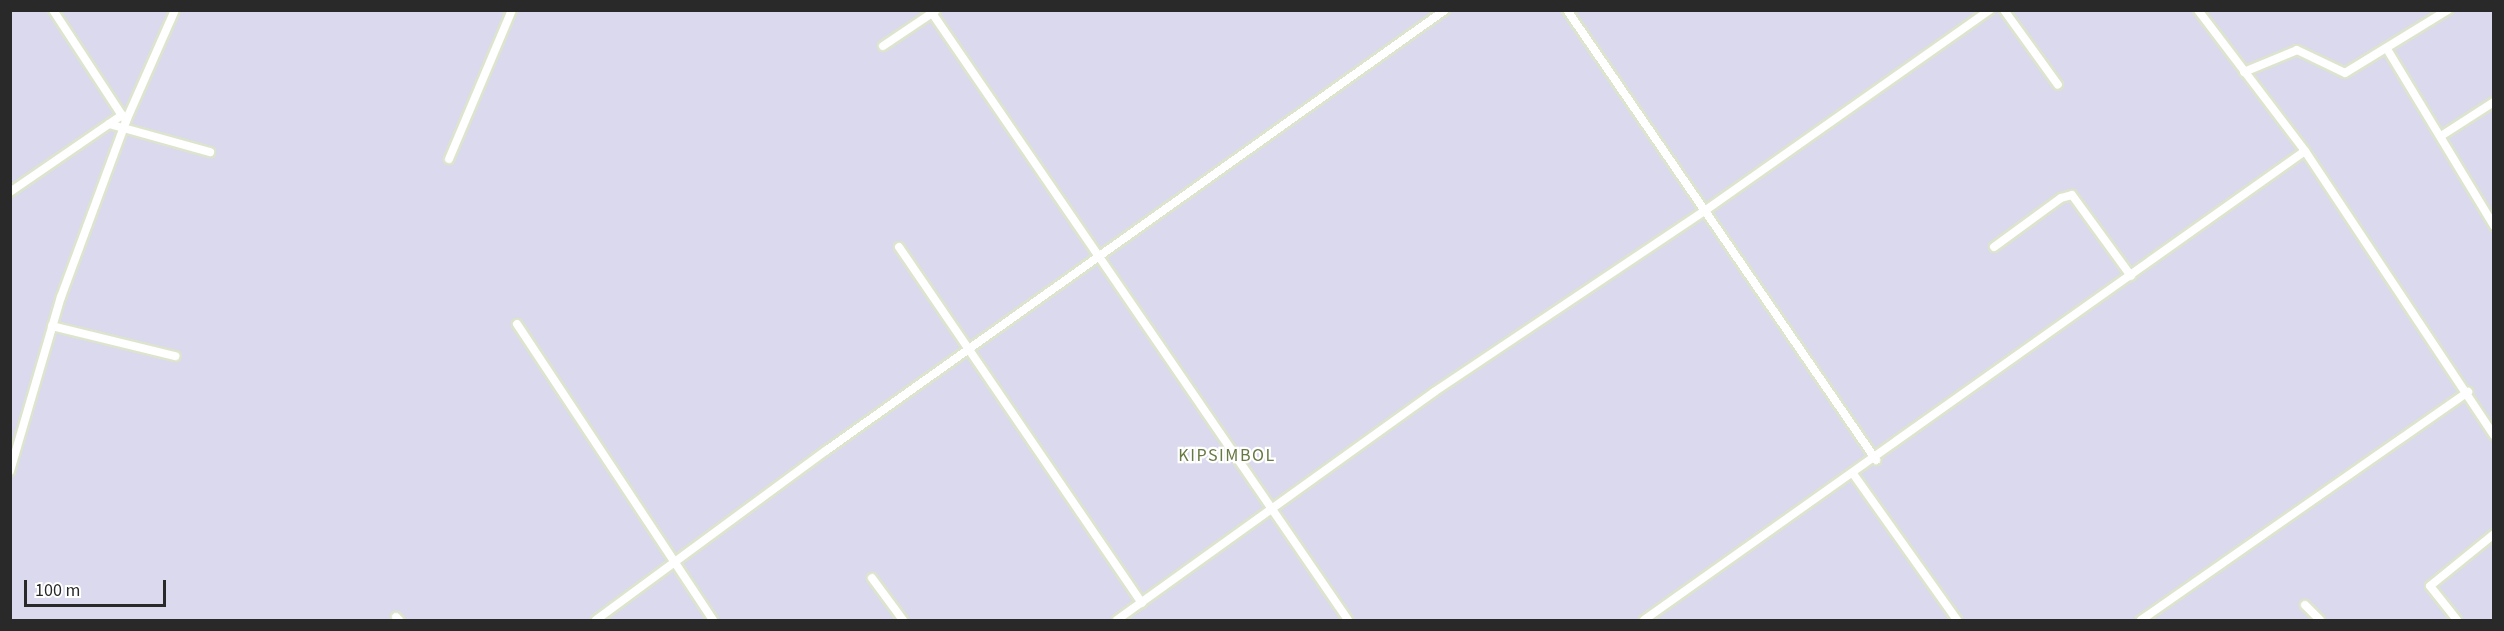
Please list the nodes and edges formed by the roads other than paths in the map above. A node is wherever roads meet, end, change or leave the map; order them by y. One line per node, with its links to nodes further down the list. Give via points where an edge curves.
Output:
1 (53, 10): 16 (street)
2 (175, 10): 16 (street)
3 (512, 10): 21 (street)
4 (1445, 10): 27 (street)
5 (1567, 10): 23 (street)
6 (1989, 10): 23 (street)
7 (2004, 10): 14 (street)
8 (2198, 10): 13 (street)
9 (2448, 10): 12 (street)
10 (932, 11): 11 (street); 27 (street)
11 (883, 46)
12 (2387, 48): 13 (street, via 2345,73 2296,50); 18 (street)
13 (2244, 72): 19 (street)
14 (2058, 85)
15 (2493, 102): 18 (street)
16 (123, 122): 17 (street); 17 (street); 20 (street); 30 (street)
17 (109, 124): 22 (street)
18 (2441, 136): 24 (street)
19 (2305, 151): 28 (street); 33 (street)
20 (210, 152)
21 (449, 159)
22 (10, 192)
23 (1706, 210): 35 (street); 38 (street, via 1434,392)
24 (2493, 226)
25 (899, 247): 31 (street)
26 (1994, 247): 28 (street, via 2061,198 2072,195)
27 (1098, 260): 31 (street); 38 (street)
28 (2131, 276): 35 (street)
29 (517, 324): 40 (street)
30 (52, 326): 32 (street); 36 (street)
31 (973, 350): 40 (street, via 827,450); 42 (street)
32 (175, 356)
33 (2468, 392): 34 (street); 51 (street)
34 (2493, 435)
35 (1876, 460): 37 (street)
36 (10, 471)
37 (1854, 475): 49 (street); 50 (street)
38 (1273, 510): 42 (street); 48 (street)
39 (2493, 534): 53 (street, via 2430,586)
40 (674, 564): 44 (street); 45 (street)
41 (872, 578): 46 (street)
42 (1142, 603): 47 (street)
43 (2305, 605): 52 (street)
44 (596, 621)
45 (713, 621)
46 (903, 621)
47 (1117, 621)
48 (1348, 621)
49 (1644, 621)
50 (1957, 621)
51 (2141, 621)
52 (2320, 621)
53 (2457, 621)

